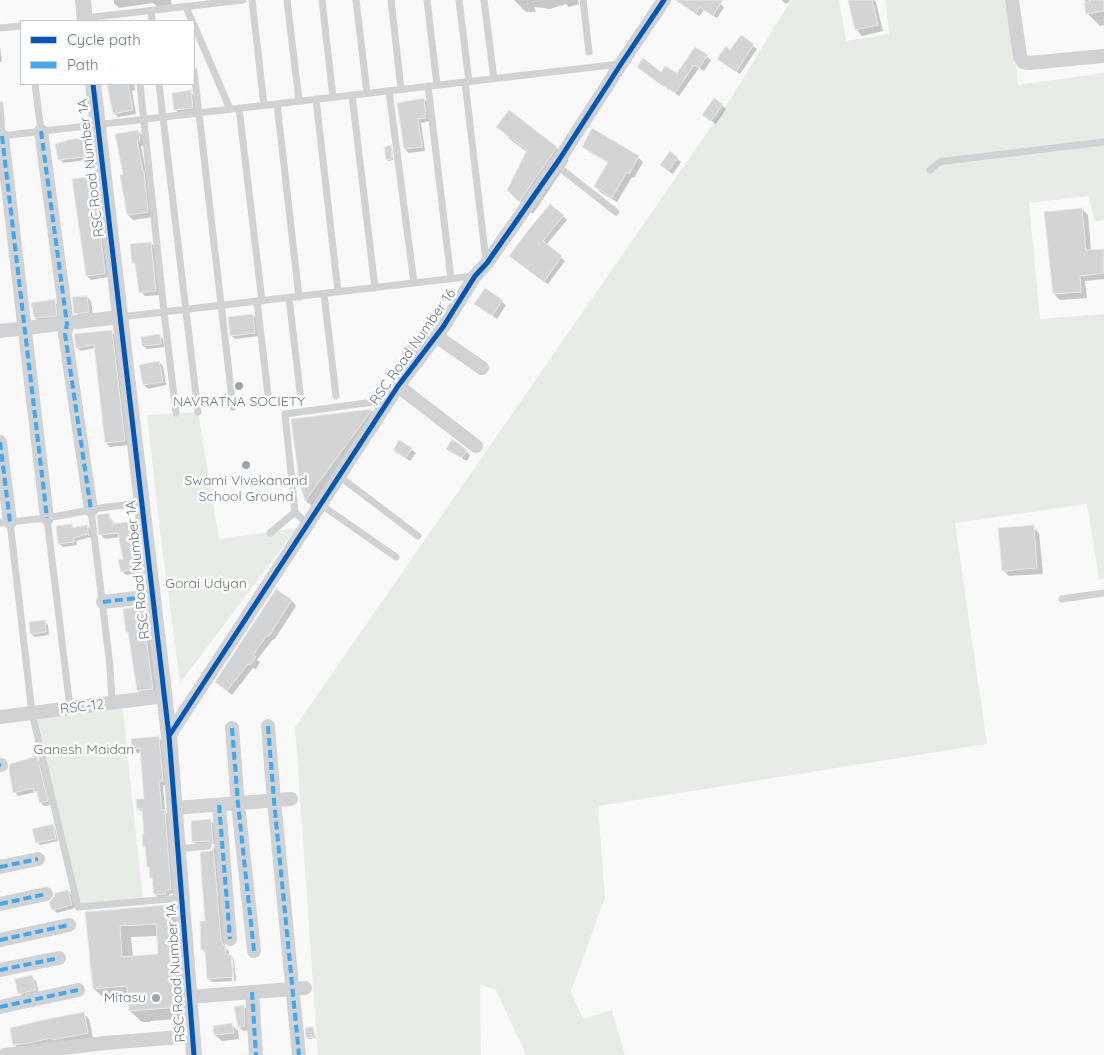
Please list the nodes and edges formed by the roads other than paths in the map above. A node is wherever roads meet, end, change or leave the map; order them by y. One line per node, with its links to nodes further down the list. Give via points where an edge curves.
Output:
1 (83, 0): 17 (street)
2 (243, 0): 14 (lane)
3 (252, 0): 45 (lane)
4 (287, 0): 42 (lane)
5 (322, 0): 40 (lane)
6 (356, 0): 38 (lane)
7 (391, 0): 36 (lane)
8 (427, 0): 34 (lane)
9 (459, 0): 29 (lane)
10 (484, 0): 28 (lane)
11 (583, 0): 24 (lane)
12 (664, 0): 26 (street, RSC Road Number 16)
13 (1012, 0): 25 (street, via 1023,62)
14 (186, 7): 15 (lane); 19 (lane); 20 (lane)
15 (150, 11): 16 (lane); 18 (lane)
16 (129, 17): 17 (lane)
17 (85, 20)
18 (152, 20)
19 (188, 20)
20 (192, 20)
21 (20, 26): 22 (lane)
22 (0, 28)
23 (195, 28): 47 (lane)
24 (589, 52)
25 (1104, 56)
26 (621, 64): 28 (lane); 55 (street, RSC Road Number 16)
27 (195, 79): 48 (lane)
28 (494, 79): 29 (lane)
29 (467, 82): 34 (lane); 58 (lane)
30 (35, 85): 52 (lane)
31 (93, 85): 51 (street, RSC Road Number 1A)
32 (140, 85): 50 (lane)
33 (159, 85): 49 (lane)
34 (437, 85): 35 (lane)
35 (428, 86): 36 (lane); 60 (lane)
36 (401, 89): 37 (lane)
37 (389, 91): 38 (lane); 61 (lane)
38 (367, 93): 39 (lane)
39 (352, 95): 40 (lane); 62 (lane)
40 (333, 97): 41 (lane)
41 (316, 99): 42 (lane); 63 (lane)
42 (299, 101): 43 (lane)
43 (277, 104): 45 (lane); 65 (lane)
44 (0, 105): 53 (lane)
45 (264, 105): 46 (lane)
46 (239, 108): 47 (lane); 67 (lane)
47 (230, 109): 48 (lane)
48 (199, 113): 49 (lane); 68 (lane)
49 (163, 117): 50 (lane); 69 (lane)
50 (144, 120): 51 (lane); 70 (lane)
51 (97, 124): 52 (lane); 71 (street, RSC Road Number 1A)
52 (41, 131): 53 (lane); 72 (street)
53 (1, 136): 73 (street)
54 (1104, 142): 56 (lane, via 945,161)
55 (556, 165): 57 (lane); 58 (street, RSC Road Number 16)
56 (930, 170)
57 (616, 212)
58 (487, 263): 59 (street, RSC Road Number 16)
59 (475, 276): 60 (lane); 75 (street, RSC Road Number 16)
60 (451, 279): 61 (lane)
61 (414, 283): 62 (lane)
62 (375, 288): 63 (lane)
63 (338, 292): 64 (lane)
64 (324, 294): 65 (lane); 78 (lane)
65 (299, 297): 66 (lane)
66 (289, 298): 67 (lane); 79 (lane)
67 (259, 301): 68 (lane); 81 (lane)
68 (221, 306): 69 (lane); 82 (lane)
69 (186, 310): 70 (lane); 83 (lane)
70 (164, 312): 71 (lane); 84 (lane)
71 (120, 317): 72 (street); 88 (street, RSC Road Number 1A)
72 (68, 324): 73 (street); 90 (street, via 65,334)
73 (25, 328): 74 (street); 92 (street)
74 (0, 331)
75 (436, 336): 76 (street); 77 (street, RSC Road Number 16)
76 (482, 368)
77 (398, 386): 80 (street, RSC Road Number 16); 86 (street)
78 (336, 396)
79 (301, 400)
80 (389, 400): 87 (street, RSC Road Number 16); 91 (lane, via 285,414)
81 (269, 403)
82 (234, 408)
83 (198, 412)
84 (176, 413)
85 (0, 442): 93 (street)
86 (476, 446)
87 (339, 476): 89 (street, RSC Road Number 16); 96 (lane)
88 (142, 502): 90 (lane); 99 (street, RSC Road Number 1A)
89 (320, 504): 94 (street, RSC Road Number 16); 97 (lane)
90 (91, 510): 92 (lane); 101 (lane)
91 (295, 512): 94 (lane); 95 (lane)
92 (47, 518): 93 (lane); 104 (lane)
93 (5, 523): 105 (lane)
94 (308, 524): 109 (street, RSC Road Number 16)
95 (270, 533)
96 (418, 536)
97 (396, 558)
98 (1104, 593): 100 (lane)
99 (153, 596): 101 (street); 102 (street, RSC Road Number 1A)
100 (1062, 599)
101 (102, 602): 103 (lane)
102 (164, 696): 103 (street, RSC-12); 109 (street, RSC Road Number 1A)
103 (112, 703): 104 (street, RSC-12)
104 (70, 708): 105 (street, RSC-12)
105 (32, 713): 106 (street, RSC-12); 120 (lane, via 78,907)
106 (0, 717)
107 (268, 726): 111 (street)
108 (232, 728): 112 (street)
109 (169, 736): 114 (street, RSC Road Number 1A)
110 (291, 799): 111 (street)
111 (274, 801): 112 (street); 128 (street)
112 (238, 804): 113 (street); 125 (street)
113 (219, 805): 114 (street); 123 (street)
114 (175, 808): 116 (street, RSC Road Number 1A)
115 (208, 846): 116 (lane)
116 (178, 849): 120 (street, RSC Road Number 1A)
117 (38, 859): 118 (street)
118 (0, 867)
119 (46, 894): 121 (street)
120 (182, 898): 131 (street, RSC Road Number 1A)
121 (0, 904)
122 (69, 925): 124 (street)
123 (230, 939)
124 (0, 940)
125 (254, 951)
126 (59, 958): 127 (street)
127 (0, 970)
128 (299, 988): 130 (street); 138 (street)
129 (78, 990): 132 (street)
130 (252, 992): 131 (street); 137 (street)
131 (190, 997): 133 (street, RSC Road Number 1A)
132 (0, 1007)
133 (193, 1036): 134 (street, via 105,1043); 136 (street, RSC Road Number 1A)
134 (30, 1054): 135 (street)
135 (5, 1055)
136 (194, 1055)
137 (256, 1055)
138 (299, 1055)

